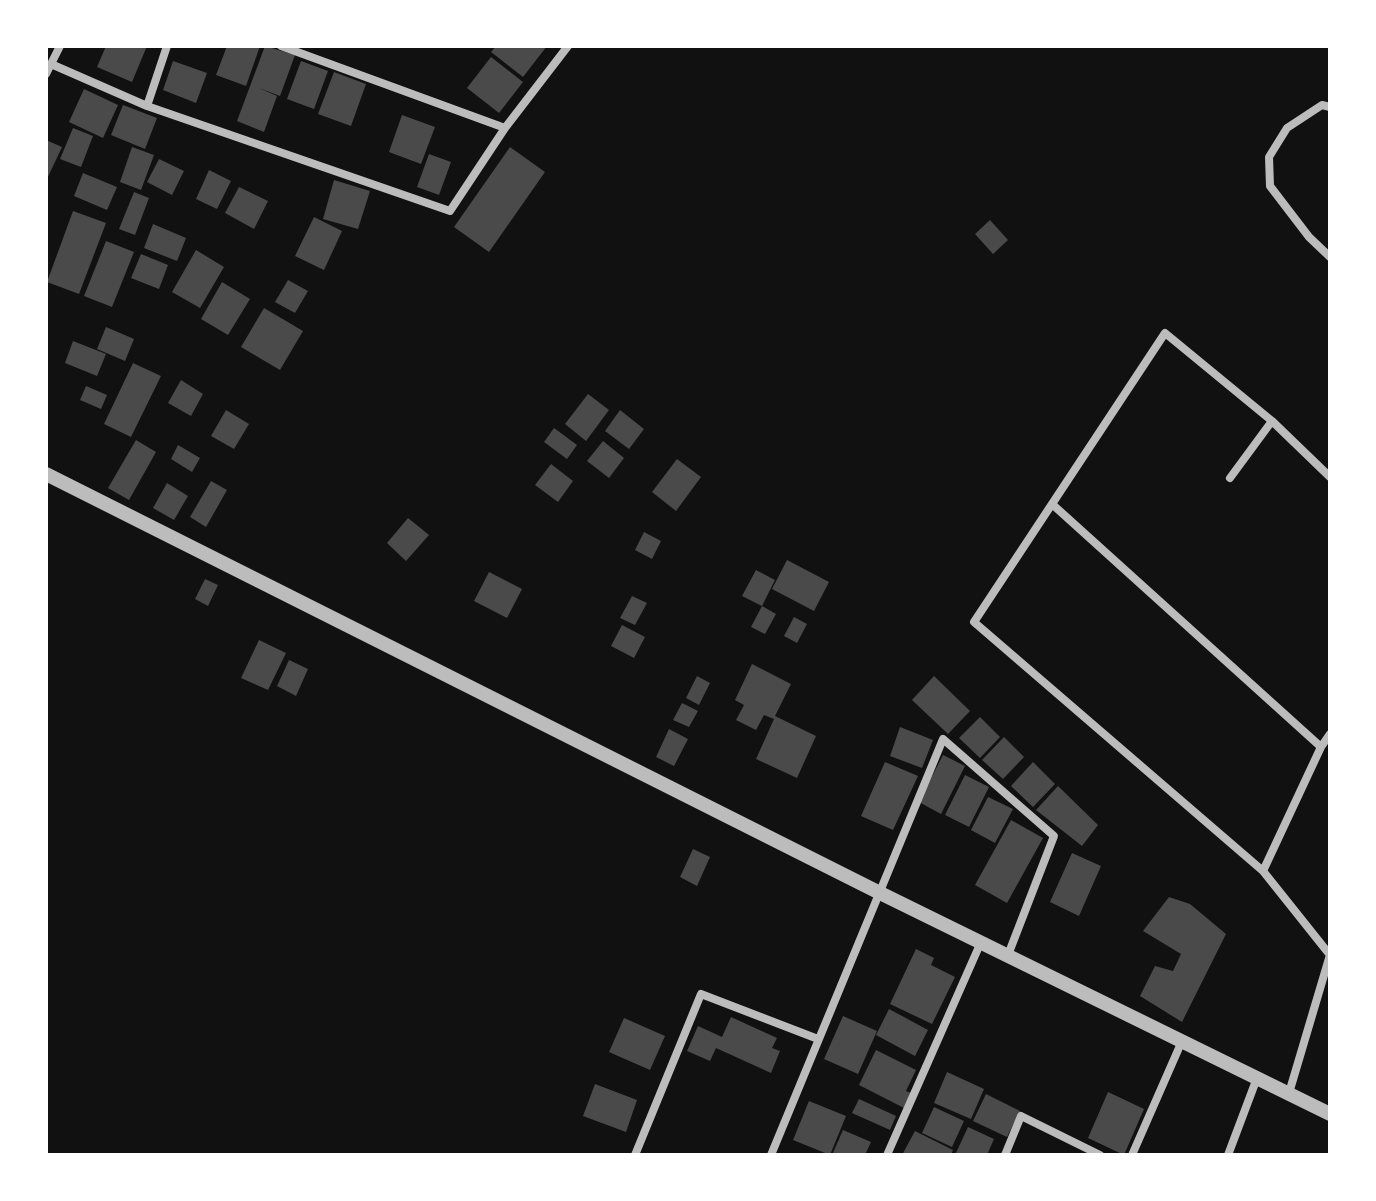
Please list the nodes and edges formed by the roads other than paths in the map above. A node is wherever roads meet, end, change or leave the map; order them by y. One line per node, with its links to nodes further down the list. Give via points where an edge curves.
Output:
1 (60, 46): 5 (street)
2 (167, 46): 7 (street)
3 (281, 46): 9 (street)
4 (568, 46): 9 (street)
5 (51, 64): 6 (street); 7 (street)
6 (46, 74)
7 (147, 106): 9 (street, via 450,211)
8 (1330, 107): 10 (street, via 1322,105 1287,128 1269,157 1270,186)
9 (505, 128)
10 (1330, 257)
11 (1272, 421): 13 (street); 14 (street); 15 (street, via 1165,333)
12 (46, 474): 19 (street)
13 (1330, 477)
14 (1230, 478)
15 (1052, 504): 17 (street); 18 (street, via 974,622)
16 (1330, 734): 17 (street)
17 (1321, 747): 18 (street)
18 (1263, 871): 22 (street)
19 (880, 893): 20 (street); 21 (street, via 943,739 1054,836); 23 (street)
20 (981, 942): 21 (street); 30 (street)
21 (1008, 955): 24 (street)
22 (1330, 955): 26 (street)
23 (818, 1039): 28 (street, via 701,994); 29 (street)
24 (1182, 1041): 25 (street); 33 (street)
25 (1257, 1078): 26 (street); 34 (street)
26 (1289, 1093): 27 (street)
27 (1330, 1114)
28 (635, 1155)
29 (771, 1155)
30 (887, 1155)
31 (1005, 1155): 32 (street, via 1021,1116)
32 (1100, 1155)
33 (1132, 1155)
34 (1228, 1155)

